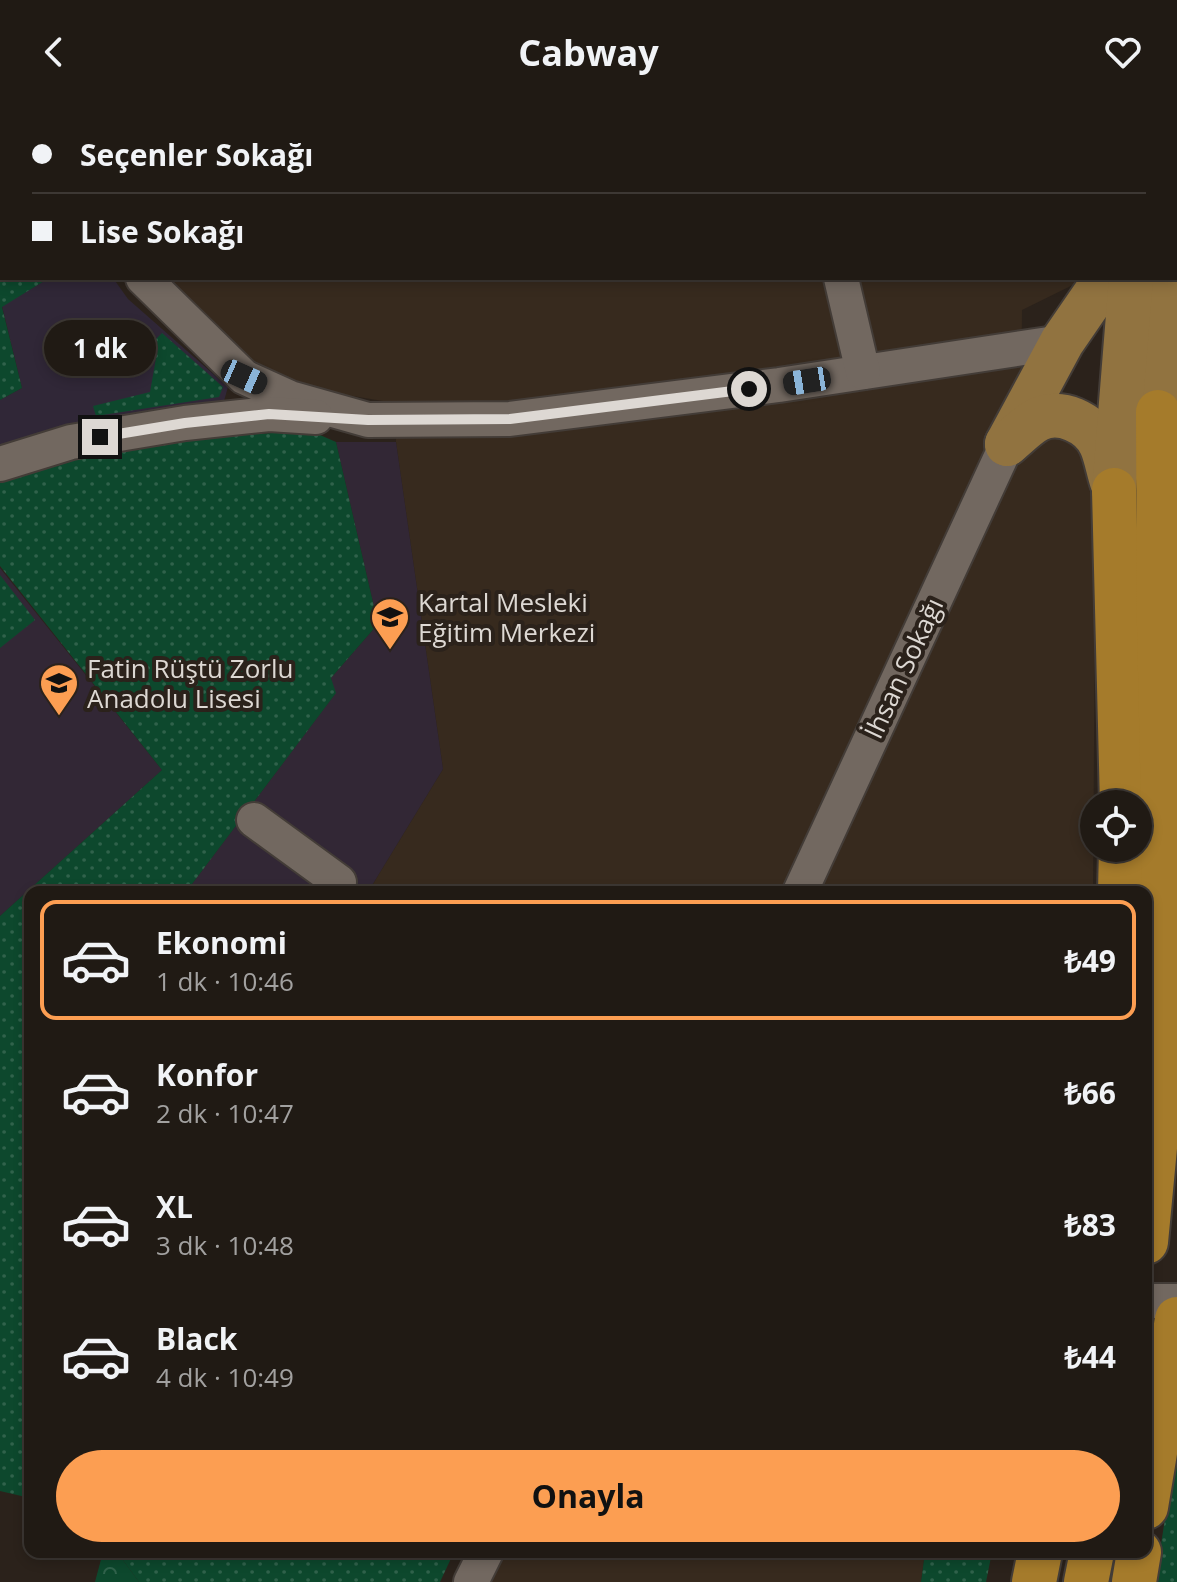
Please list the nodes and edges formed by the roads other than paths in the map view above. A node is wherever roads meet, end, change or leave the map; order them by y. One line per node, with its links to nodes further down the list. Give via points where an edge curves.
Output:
1 (145, 280): 9 (street, via 244,377 290,398)
2 (841, 280): 7 (street)
3 (1105, 280): 6 (main road)
4 (1131, 280): 13 (main road)
5 (1174, 280): 8 (main road)
6 (1062, 342): 7 (street); 10 (main road)
7 (863, 372): 9 (street, via 510,419)
8 (1158, 412): 12 (main road); 17 (highway)
9 (368, 420): 11 (street, via 269,414 185,423 71,442)
10 (1007, 444): 13 (main road, via 1038,419 1073,419 1100,443); 20 (street, İhsan Sokağı)
11 (0, 464)
12 (1177, 487)
13 (1114, 490): 15 (highway)
14 (1177, 778): 17 (main road)
15 (1122, 790)
16 (254, 820): 19 (street)
17 (1164, 853): 22 (highway); 23 (highway, via 1163,1064)
18 (1121, 862): 21 (highway)
19 (339, 882)
20 (803, 886)
21 (1120, 886)
22 (1177, 927)
23 (1152, 1179)
24 (1152, 1301): 25 (street)
25 (1177, 1301)
26 (1174, 1336): 27 (highway)
27 (1152, 1470)
28 (483, 1558): 32 (street)
29 (1039, 1558): 33 (highway)
30 (1091, 1558): 34 (highway)
31 (1138, 1558): 35 (highway)
32 (471, 1582)
33 (1034, 1582)
34 (1086, 1582)
35 (1134, 1582)

